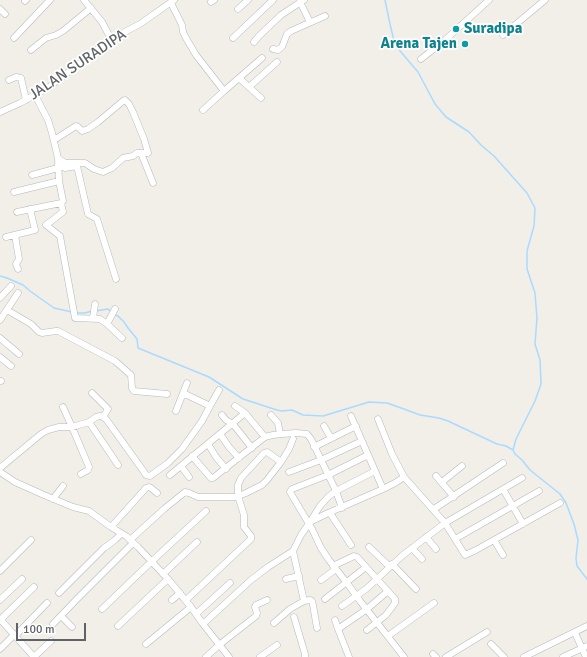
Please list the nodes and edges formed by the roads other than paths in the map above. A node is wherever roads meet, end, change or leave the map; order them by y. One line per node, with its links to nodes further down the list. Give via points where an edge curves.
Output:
1 (50, 0): 16 (street)
2 (84, 0): 10 (street)
3 (248, 0): 11 (street)
4 (273, 0): 17 (street)
5 (489, 0): 23 (street)
6 (545, 0): 15 (street)
7 (172, 1): 18 (street, JALAN SURADIPA, via 140,24); 28 (street, via 186,38)
8 (302, 1): 14 (street); 19 (street, via 277,19)
9 (0, 8): 12 (street)
10 (91, 8): 18 (street); 21 (street, via 63,31 46,38)
11 (238, 9)
12 (5, 14)
13 (325, 16): 14 (street)
14 (310, 22): 20 (street, via 287,34 282,48)
15 (502, 35)
16 (14, 38)
17 (233, 38)
18 (111, 39): 29 (street, JALAN SURADIPA)
19 (254, 42)
20 (273, 49)
21 (31, 50)
22 (262, 58): 25 (street)
23 (422, 59)
24 (277, 62): 27 (street)
25 (240, 78): 27 (street); 28 (street)
26 (9, 80): 31 (street, via 21,78)
27 (249, 87): 30 (street)
28 (224, 91): 32 (street)
29 (35, 95): 31 (street, JALAN SURADIPA); 34 (street, via 48,120)
30 (261, 98)
31 (26, 100): 33 (street, JALAN SURADIPA)
32 (203, 110)
33 (0, 112)
34 (54, 140): 35 (street, via 76,126 82,131 88,129 125,100 147,146 148,153); 36 (street)
35 (141, 153): 36 (street, via 123,158 103,172 85,163 65,163); 40 (street)
36 (58, 158): 37 (street)
37 (58, 167): 38 (street); 39 (street); 48 (street, via 77,166 88,214 97,219)
38 (32, 175)
39 (59, 181): 41 (street); 42 (street, via 63,200)
40 (153, 183)
41 (14, 192)
42 (61, 203): 43 (street); 55 (street, via 63,212 46,225 60,236 76,318)
43 (30, 209): 44 (street); 45 (street, via 35,230)
44 (17, 212)
45 (15, 235): 46 (street); 47 (street)
46 (6, 237)
47 (18, 269)
48 (116, 280)
49 (10, 286): 51 (street)
50 (18, 293): 54 (street)
51 (0, 298)
52 (95, 304): 55 (street)
53 (115, 309): 57 (street)
54 (7, 310): 56 (street); 67 (street, via 31,324 39,332 56,331 115,361 131,374 134,391)
55 (93, 318): 57 (street)
56 (0, 320)
57 (107, 324): 59 (street)
58 (0, 338): 60 (street)
59 (122, 338)
60 (19, 354)
61 (0, 357): 62 (street)
62 (11, 366)
63 (187, 383): 66 (street)
64 (219, 390): 68 (street)
65 (92, 393): 76 (street, via 108,409)
66 (183, 393): 68 (street); 71 (street)
67 (167, 394)
68 (210, 406): 76 (street, via 202,422 182,449 150,476 146,475)
69 (235, 406): 72 (street)
70 (63, 408): 82 (street)
71 (176, 411)
72 (245, 414): 79 (street); 85 (street)
73 (271, 415): 84 (street, via 279,426)
74 (222, 416): 79 (street)
75 (351, 416): 81 (street)
76 (103, 417): 78 (street, via 96,417)
77 (378, 419): 111 (street)
78 (89, 422): 82 (street); 98 (street)
79 (233, 424): 83 (street); 91 (street)
80 (324, 426): 86 (street)
81 (356, 426): 86 (street); 88 (street)
82 (72, 427): 101 (street, via 48,430); 106 (street, via 89,467)
83 (220, 434): 89 (street); 94 (street)
84 (280, 434): 85 (street); 90 (street, via 307,434)
85 (265, 437): 91 (street)
86 (331, 438): 90 (street)
87 (293, 439): 96 (street)
88 (362, 441): 92 (street); 95 (street)
89 (208, 444): 93 (street); 102 (street)
90 (314, 447): 95 (street)
91 (252, 448): 94 (street)
92 (368, 455): 103 (street); 108 (street)
93 (192, 456): 99 (street); 102 (street, via 211,478)
94 (239, 458): 102 (street)
95 (321, 460): 105 (street); 108 (street)
96 (281, 462): 120 (street, via 262,485); 120 (street, via 267,452 264,453 239,481)
97 (503, 463): 121 (street)
98 (118, 465)
99 (181, 466): 107 (street); 110 (street)
100 (462, 466): 113 (street)
101 (0, 468)
102 (226, 469)
103 (375, 471): 116 (street); 117 (street)
104 (0, 472): 122 (street)
105 (289, 472)
106 (81, 474)
107 (170, 475)
108 (328, 475): 117 (street); 129 (street, via 290,490)
109 (436, 476): 113 (street)
110 (189, 477)
111 (404, 477): 116 (street); 126 (street)
112 (522, 478): 115 (street)
113 (442, 482): 121 (street)
114 (63, 486): 122 (street)
115 (503, 489): 124 (street); 130 (street)
116 (383, 490): 125 (street)
117 (336, 491): 125 (street); 129 (street, via 320,506)
118 (539, 491): 124 (street)
119 (157, 494): 132 (street, via 149,487 146,488)
120 (238, 496): 138 (street, via 198,497 185,492); 170 (street, via 244,515 244,527 251,539)
121 (454, 497): 126 (street)
122 (52, 499): 132 (street, via 89,511)
123 (560, 503): 131 (street)
124 (513, 506): 131 (street); 136 (street)
125 (342, 508): 128 (street)
126 (434, 509): 130 (street)
127 (206, 511): 147 (street)
128 (330, 513): 129 (street); 140 (street)
129 (309, 523): 144 (street); 150 (street)
130 (445, 523): 134 (street); 136 (street)
131 (523, 524): 137 (street)
132 (110, 527): 133 (street)
133 (122, 534): 138 (street); 164 (street, via 107,545)
134 (426, 537): 142 (street); 143 (street)
135 (31, 540): 151 (street)
136 (455, 540): 137 (street, via 465,555)
137 (494, 540): 145 (street)
138 (131, 541): 147 (street); 180 (street)
139 (197, 542): 152 (street)
140 (351, 545)
141 (370, 547): 148 (street)
142 (412, 548): 146 (street); 148 (street)
143 (436, 549)
144 (293, 551): 153 (street); 187 (street, via 251,580)
145 (502, 555)
146 (422, 559)
147 (151, 562): 152 (street); 177 (street)
148 (391, 566): 157 (street); 162 (street)
149 (366, 567): 150 (street, via 354,556); 157 (street); 160 (street)
150 (335, 568): 158 (street); 160 (street)
151 (0, 571)
152 (163, 574): 155 (street)
153 (299, 576): 156 (street); 172 (street)
154 (22, 579): 168 (street)
155 (168, 579): 165 (street); 188 (street)
156 (286, 579)
157 (377, 579): 163 (street); 166 (street)
158 (321, 580)
159 (230, 583): 179 (street)
160 (347, 583): 166 (street); 167 (street)
161 (34, 587): 182 (street)
162 (416, 589)
163 (388, 591): 178 (street); 184 (street, via 396,602)
164 (59, 593)
165 (180, 593): 169 (street); 170 (street)
166 (357, 596): 176 (street); 178 (street)
167 (325, 599)
168 (0, 600)
169 (172, 600)
170 (186, 600): 175 (street)
171 (267, 600): 201 (street, via 256,605 256,616)
172 (304, 601): 185 (street); 191 (street, via 312,601)
173 (434, 603): 197 (street)
174 (47, 604): 196 (street)
175 (191, 606): 179 (street); 199 (street)
176 (342, 606)
177 (102, 609)
178 (367, 609): 184 (street); 192 (street)
179 (196, 614): 187 (street)
180 (61, 616): 186 (street); 190 (street)
181 (294, 617): 209 (street)
182 (0, 619): 196 (street)
183 (335, 620): 192 (street)
184 (377, 622): 193 (street); 197 (street)
185 (274, 623)
186 (53, 624)
187 (203, 624): 201 (street)
188 (118, 626)
189 (587, 626): 195 (street)
190 (72, 627)
191 (317, 628)
192 (338, 629): 210 (street)
193 (367, 630)
194 (487, 632): 212 (street)
195 (575, 632): 203 (street); 214 (street)
196 (15, 636): 204 (street); 205 (street)
197 (388, 636): 211 (street)
198 (51, 641): 205 (street)
199 (146, 644)
200 (491, 644): 213 (street)
201 (219, 645): 206 (street); 207 (street)
202 (277, 645): 208 (street)
203 (585, 647): 215 (street); 216 (street)
204 (0, 649)
205 (34, 657)
206 (206, 657)
207 (229, 657)
208 (260, 657)
209 (305, 657)
210 (349, 657)
211 (404, 657)
212 (446, 657)
213 (504, 657)
214 (524, 657)
215 (563, 657)
216 (586, 657)

